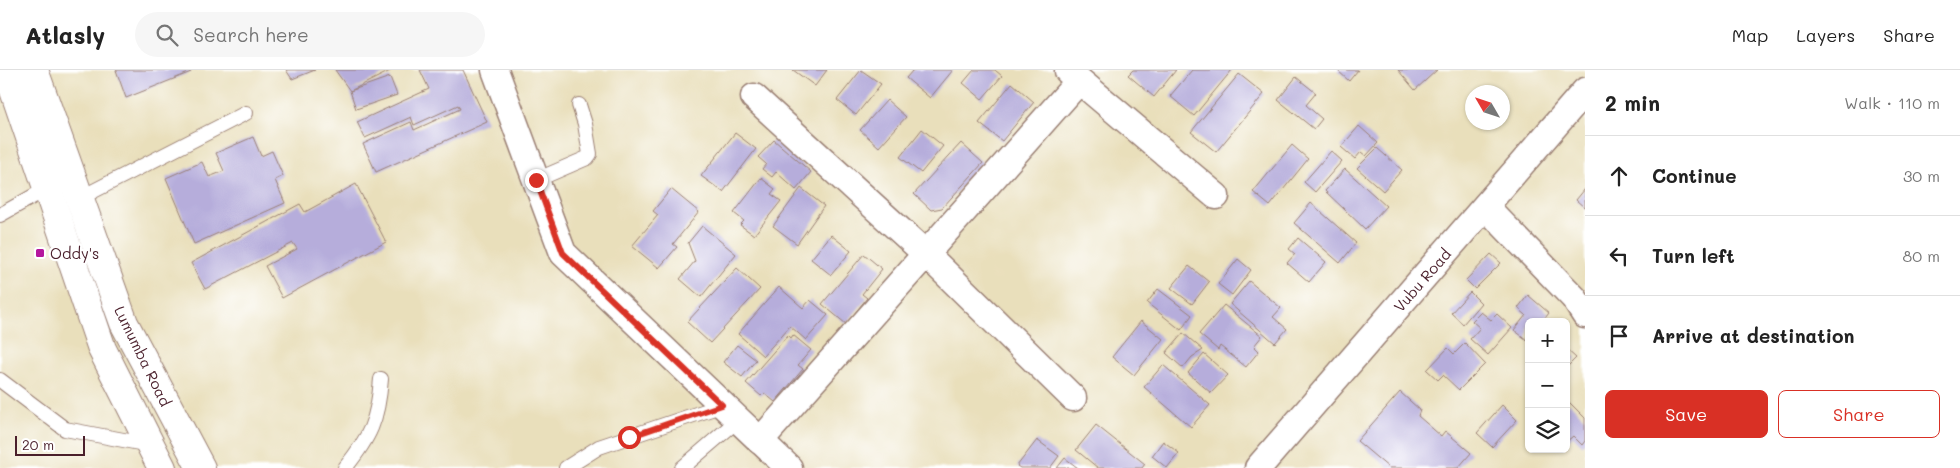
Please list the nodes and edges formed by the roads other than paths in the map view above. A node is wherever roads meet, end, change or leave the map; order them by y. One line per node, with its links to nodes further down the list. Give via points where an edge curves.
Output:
1 (8, 70): 10 (main road, Lumumba Road)
2 (34, 70): 12 (main road, Lumumba Road)
3 (495, 70): 9 (street)
4 (1073, 76): 11 (street); 15 (street)
5 (1585, 91): 13 (street, Vubu Road)
6 (754, 97): 15 (street)
7 (578, 105): 9 (lane, via 590,154)
8 (246, 113): 12 (lane)
9 (536, 180): 20 (street, via 563,253)
10 (48, 188): 14 (lane); 22 (main road, Lumumba Road, via 102,349)
11 (1216, 196)
12 (80, 198): 23 (main road, Lumumba Road, via 124,323)
13 (1486, 207): 16 (street, via 1574,298); 28 (street, Vubu Road)
14 (0, 215)
15 (926, 253): 19 (street); 21 (street)
16 (1585, 315)
17 (381, 379): 24 (lane, via 379,410 365,443)
18 (0, 380): 22 (lane, via 66,429)
19 (1074, 398)
20 (730, 412): 21 (street); 25 (lane, via 599,447); 26 (lane)
21 (760, 441): 27 (street)
22 (157, 457)
23 (201, 468)
24 (345, 468)
25 (566, 468)
26 (682, 468)
27 (789, 468)
28 (1258, 468)

